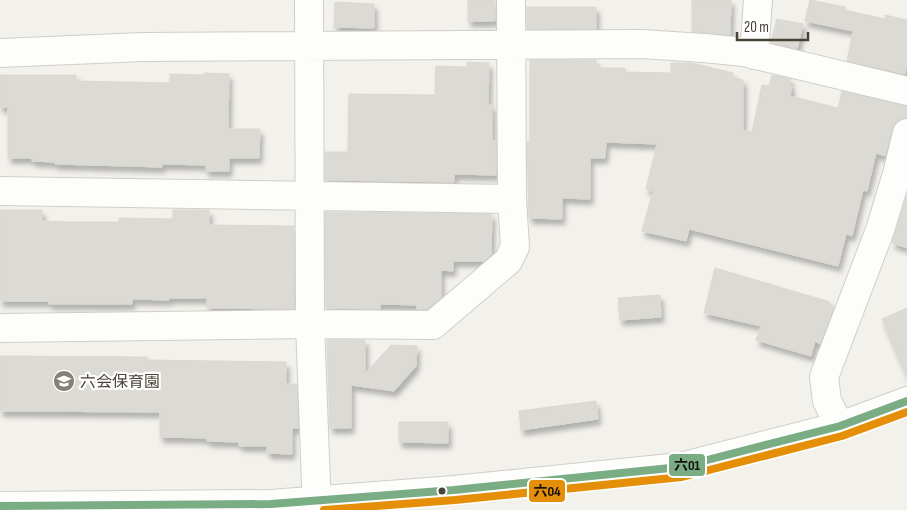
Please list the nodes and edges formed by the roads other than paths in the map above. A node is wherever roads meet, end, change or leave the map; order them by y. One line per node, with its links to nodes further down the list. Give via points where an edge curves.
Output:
1 (309, 0): 4 (street)
2 (511, 0): 5 (street)
3 (758, 0): 7 (street)
4 (309, 45): 5 (street); 6 (street); 12 (street)
5 (512, 45): 7 (street, via 640,44); 13 (street)
6 (0, 52)
7 (754, 55): 8 (street)
8 (907, 91)
9 (907, 134): 10 (street)
10 (901, 186): 17 (street, via 880,230 824,377 827,401)
11 (0, 191): 12 (street)
12 (309, 195): 13 (street); 14 (street)
13 (512, 199): 14 (street, via 515,247 508,261 433,325)
14 (310, 324): 15 (street); 18 (street)
15 (0, 328)
16 (907, 401): 17 (street)
17 (840, 426): 18 (street, via 680,467)
18 (317, 505): 19 (street)
19 (0, 506)

